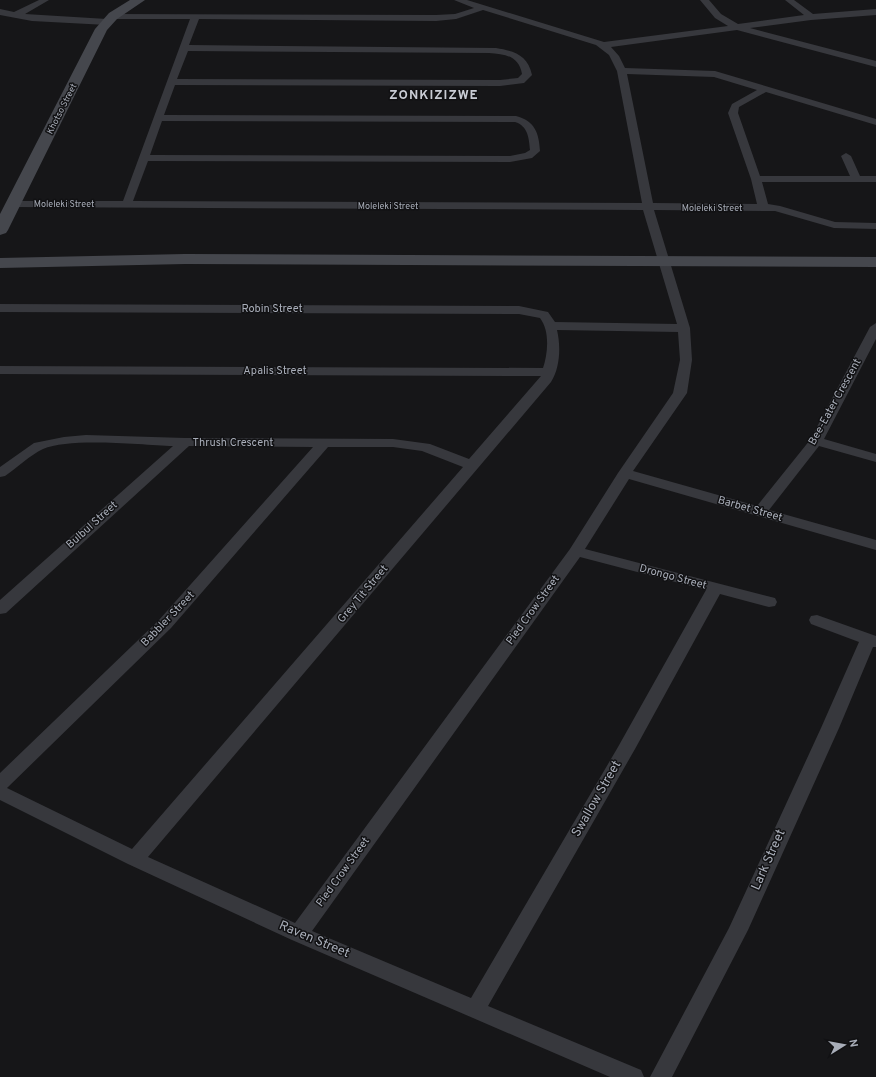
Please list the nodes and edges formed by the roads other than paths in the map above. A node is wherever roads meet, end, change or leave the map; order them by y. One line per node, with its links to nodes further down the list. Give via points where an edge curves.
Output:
1 (45, 0): 9 (street, via 28,10)
2 (139, 0): 12 (street, Khotso Street)
3 (458, 0): 6 (street)
4 (704, 0): 13 (street, via 718,16)
5 (789, 0): 10 (street)
6 (482, 8): 11 (street, via 443,17); 14 (street)
7 (875, 10): 10 (street)
8 (0, 12): 9 (street)
9 (10, 15): 12 (street)
10 (811, 17): 13 (street)
11 (195, 18): 12 (street); 15 (street)
12 (110, 19): 27 (street, Khotso Street, via 101,29)
13 (737, 27): 14 (street); 16 (street)
14 (604, 46): 17 (street, Pied Crow Street, via 616,56)
15 (185, 48): 18 (street); 18 (street, via 489,50 519,57 527,66 527,75 520,80 500,83)
16 (876, 64)
17 (622, 71): 19 (street, via 702,72); 30 (street, Pied Crow Street)
18 (172, 82): 20 (street)
19 (765, 89): 21 (street); 24 (street, via 740,102 733,109)
20 (159, 118): 23 (street); 23 (street, via 516,120 526,122 530,126 535,151 528,156 510,159)
21 (876, 122)
22 (846, 156): 25 (street)
23 (144, 158): 28 (street)
24 (756, 179): 25 (street); 29 (street)
25 (857, 180): 26 (street)
26 (876, 180)
27 (13, 204): 28 (street, Moleleki Street); 32 (street, Khotso Street)
28 (127, 204): 30 (street, Moleleki Street)
29 (763, 207): 30 (street, Moleleki Street); 31 (street, Moleleki Street, via 776,208 834,225)
30 (648, 208): 33 (street, Pied Crow Street)
31 (876, 226)
32 (0, 230)
33 (663, 260): 34 (street); 35 (street, via 201,259); 39 (street, Pied Crow Street)
34 (876, 262)
35 (0, 263)
36 (0, 308): 37 (street, Robin Street, via 519,310)
37 (547, 320): 39 (street, Robin Street); 41 (street, via 553,355)
38 (876, 327): 42 (street, Bee-Eater Crescent)
39 (684, 328): 47 (street, Pied Crow Street, via 686,360 680,393)
40 (0, 370): 41 (street, Apalis Street)
41 (550, 372): 46 (street, Grey Tit Street, via 505,429)
42 (816, 441): 45 (street); 49 (street, Bee-Eater Crescent)
43 (185, 442): 44 (street, Thrush Crescent); 48 (street, Thrush Crescent, via 86,439 54,442 39,446); 54 (street, Bulbul Street)
44 (324, 443): 46 (street, Thrush Crescent, via 378,442 415,445); 57 (street, Babbler Street, via 165,624)
45 (876, 458)
46 (471, 465): 59 (street, Grey Tit Street)
47 (625, 472): 49 (street, Barbet Street); 51 (street, Pied Crow Street)
48 (0, 473)
49 (760, 512): 50 (street, Barbet Street)
50 (876, 546)
51 (576, 550): 52 (street, Drongo Street); 60 (street, Pied Crow Street)
52 (715, 588): 53 (street, Drongo Street); 61 (street, Swallow Street, via 626,750)
53 (769, 602)
54 (0, 609)
55 (817, 620): 56 (street)
56 (872, 641): 63 (street, Lark Street, via 738,930)
57 (0, 784)
58 (0, 792): 59 (street, Raven Street)
59 (135, 859): 60 (street, Raven Street)
60 (299, 934): 61 (street, Raven Street)
61 (476, 1008): 62 (street, Raven Street)
62 (633, 1077)
63 (661, 1077)

